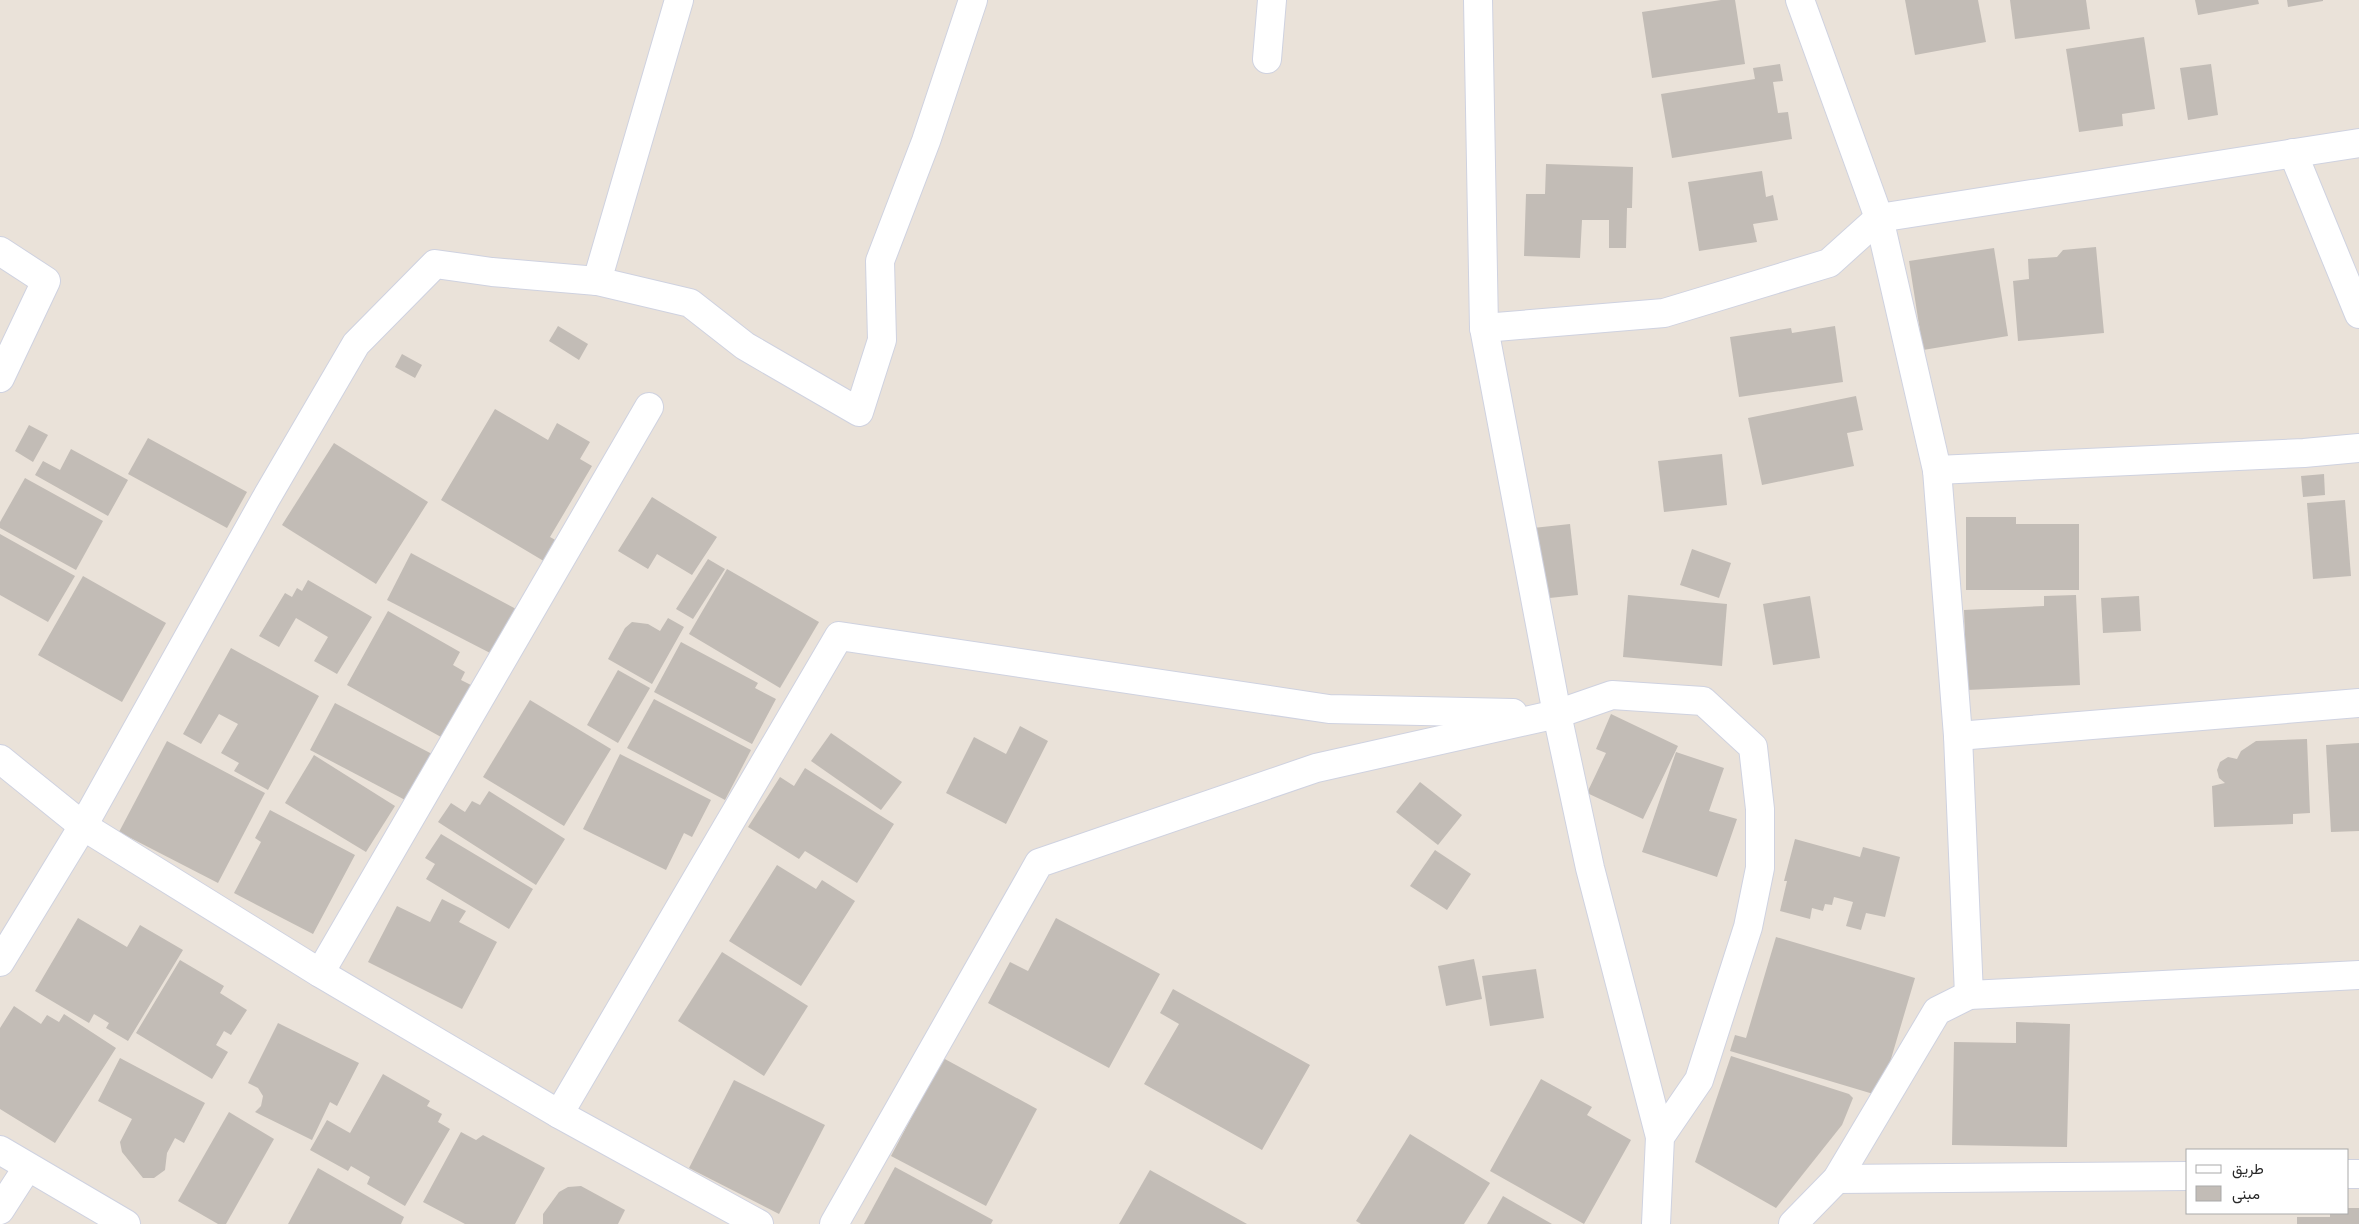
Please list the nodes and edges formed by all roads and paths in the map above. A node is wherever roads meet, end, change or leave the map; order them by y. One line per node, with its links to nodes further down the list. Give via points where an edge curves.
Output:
1 (679, 0): 11 (street)
2 (973, 0): 11 (street, via 926,141 880,261 882,340 859,412 745,346 690,303)
3 (1272, 0): 6 (street)
4 (1478, 0): 13 (street)
5 (1800, 0): 9 (street)
6 (1267, 60)
7 (2359, 143): 8 (street)
8 (2293, 153): 9 (street); 12 (street)
9 (1879, 218): 13 (street, via 1830,262 1664,313); 17 (street)
10 (0, 251): 14 (street, via 46,280)
11 (597, 280): 22 (street, via 435,264 356,344)
12 (2359, 314)
13 (1484, 328): 19 (street)
14 (0, 378)
15 (649, 407): 24 (street)
16 (2359, 448): 17 (street)
17 (1937, 470): 20 (street)
18 (2359, 703): 20 (street)
19 (1557, 714): 27 (street, via 1329,709 839,636); 28 (street, via 1590,868); 28 (street, via 1612,695 1703,701 1753,747 1760,810 1760,868 1748,927 1699,1080); 36 (street, via 1316,768 1039,863)
20 (1958, 736): 26 (street)
21 (0, 759): 22 (street)
22 (83, 826): 23 (street); 24 (street)
23 (0, 962)
24 (320, 973): 27 (street)
25 (2359, 975): 26 (street)
26 (1969, 995): 32 (street, via 1938,1011)
27 (559, 1114): 35 (street)
28 (1660, 1137): 37 (street)
29 (0, 1150): 30 (street)
30 (27, 1168): 33 (street); 34 (street)
31 (2186, 1176): 32 (street)
32 (1837, 1180): 38 (street)
33 (0, 1210)
34 (126, 1224)
35 (759, 1224)
36 (834, 1224)
37 (1656, 1224)
38 (1793, 1224)

